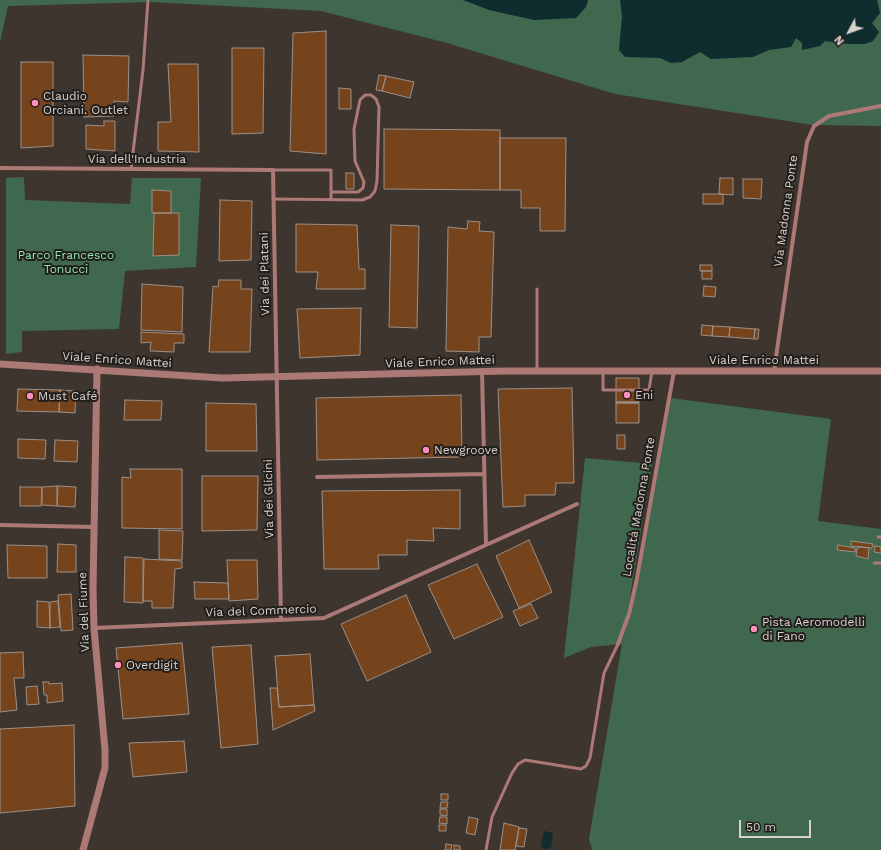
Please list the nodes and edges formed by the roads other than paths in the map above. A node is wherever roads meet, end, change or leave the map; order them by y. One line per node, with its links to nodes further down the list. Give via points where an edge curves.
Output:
1 (148, 0): 4 (lane, via 143,70)
2 (881, 106): 17 (street, Via Madonna Ponte, via 829,116 814,126 806,142)
3 (0, 168): 4 (street, Via dell'Industria)
4 (131, 169): 5 (street, Via dell'Industria)
5 (273, 170): 6 (lane, via 331,170); 7 (street, Via dei Platani)
6 (331, 192): 8 (lane); 8 (lane, via 358,192 363,188 364,182 355,161 354,129 360,100 365,95 371,95 376,99 379,108 375,191 370,197 362,200)
7 (274, 199): 8 (lane); 19 (street, Via dei Platani)
8 (331, 200)
9 (536, 289): 13 (lane)
10 (0, 364): 11 (street, Viale Enrico Mattei)
11 (97, 369): 19 (street, Viale Enrico Mattei, via 222,378); 24 (street, Via del Fiume)
12 (482, 371): 13 (street, Viale Enrico Mattei); 19 (street, Viale Enrico Mattei); 20 (street)
13 (537, 371): 14 (street, Viale Enrico Mattei)
14 (603, 371): 15 (street, Viale Enrico Mattei); 15 (lane, via 603,390 649,390)
15 (652, 371): 16 (street, Viale Enrico Mattei)
16 (674, 371): 17 (street, Viale Enrico Mattei); 30 (street, Località Madonna Ponte, via 637,578 629,614)
17 (774, 371): 18 (street, Viale Enrico Mattei)
18 (881, 371)
19 (276, 378): 28 (street, Via dei Glicini)
20 (484, 474): 21 (street); 25 (street)
21 (317, 477)
22 (577, 504): 25 (street, Via del Commercio)
23 (0, 525): 24 (street)
24 (94, 527): 29 (street, Via del Fiume)
25 (486, 545): 28 (street, Via del Commercio, via 324,618)
26 (874, 562): 27 (lane)
27 (881, 563)
28 (281, 620): 29 (street, Via del Commercio)
29 (94, 628): 31 (street, Via del Fiume, via 105,768)
30 (618, 644): 32 (lane, via 604,673 588,762 581,769 525,760 518,764 492,817)
31 (83, 850)
32 (486, 850)

